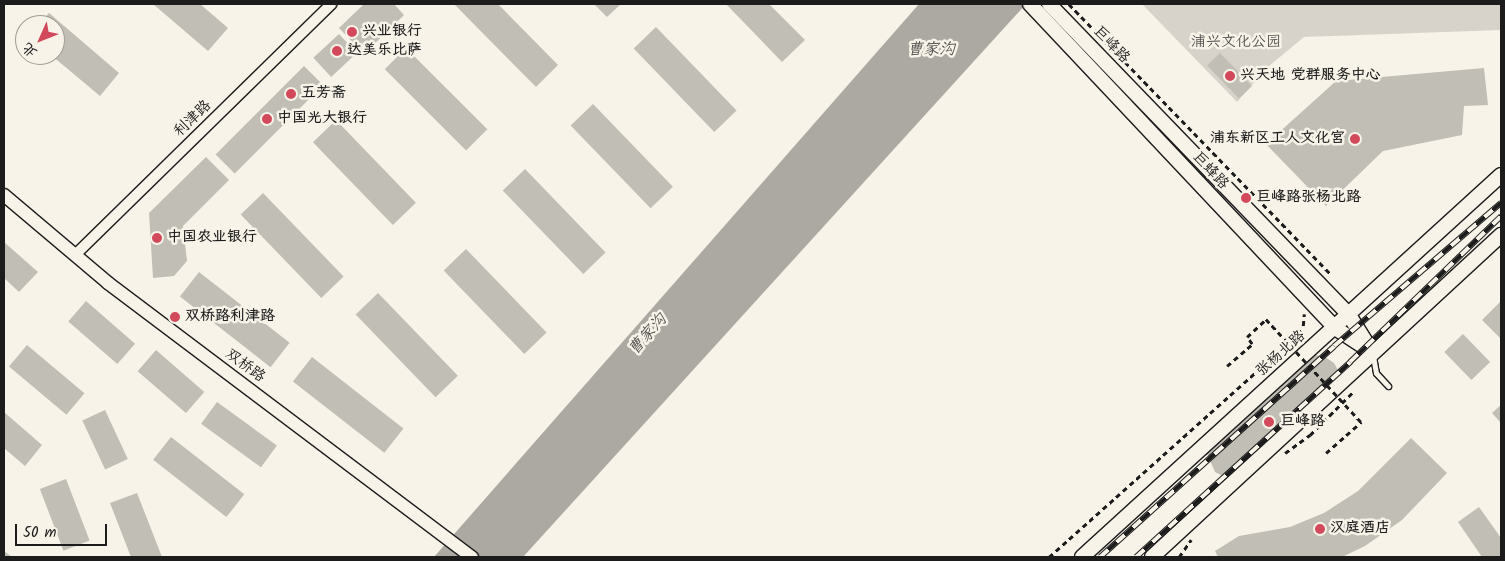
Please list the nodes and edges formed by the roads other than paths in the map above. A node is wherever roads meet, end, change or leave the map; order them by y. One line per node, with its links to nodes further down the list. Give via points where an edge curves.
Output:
1 (331, 4): 8 (street, 利津路)
2 (1030, 4): 4 (main road, 巨蜂路)
3 (1049, 4): 4 (main road, 巨峰路)
4 (1065, 30): 9 (main road, 巨峰路); 10 (main road, 巨蜂路)
5 (1501, 175): 9 (main road, 张杨北路)
6 (4, 195): 8 (street, 双桥路)
7 (1501, 234): 11 (main road)
8 (75, 255): 13 (street, 双桥路)
9 (1349, 315): 10 (main road, 张杨北路); 11 (main road, 巨峰路)
10 (1335, 328): 11 (main road, 巨蜂路); 14 (main road, 张杨北路)
11 (1372, 352): 12 (lane, via 1376,372); 15 (main road)
12 (1388, 386)
13 (472, 557)
14 (1082, 557)
15 (1152, 557)

